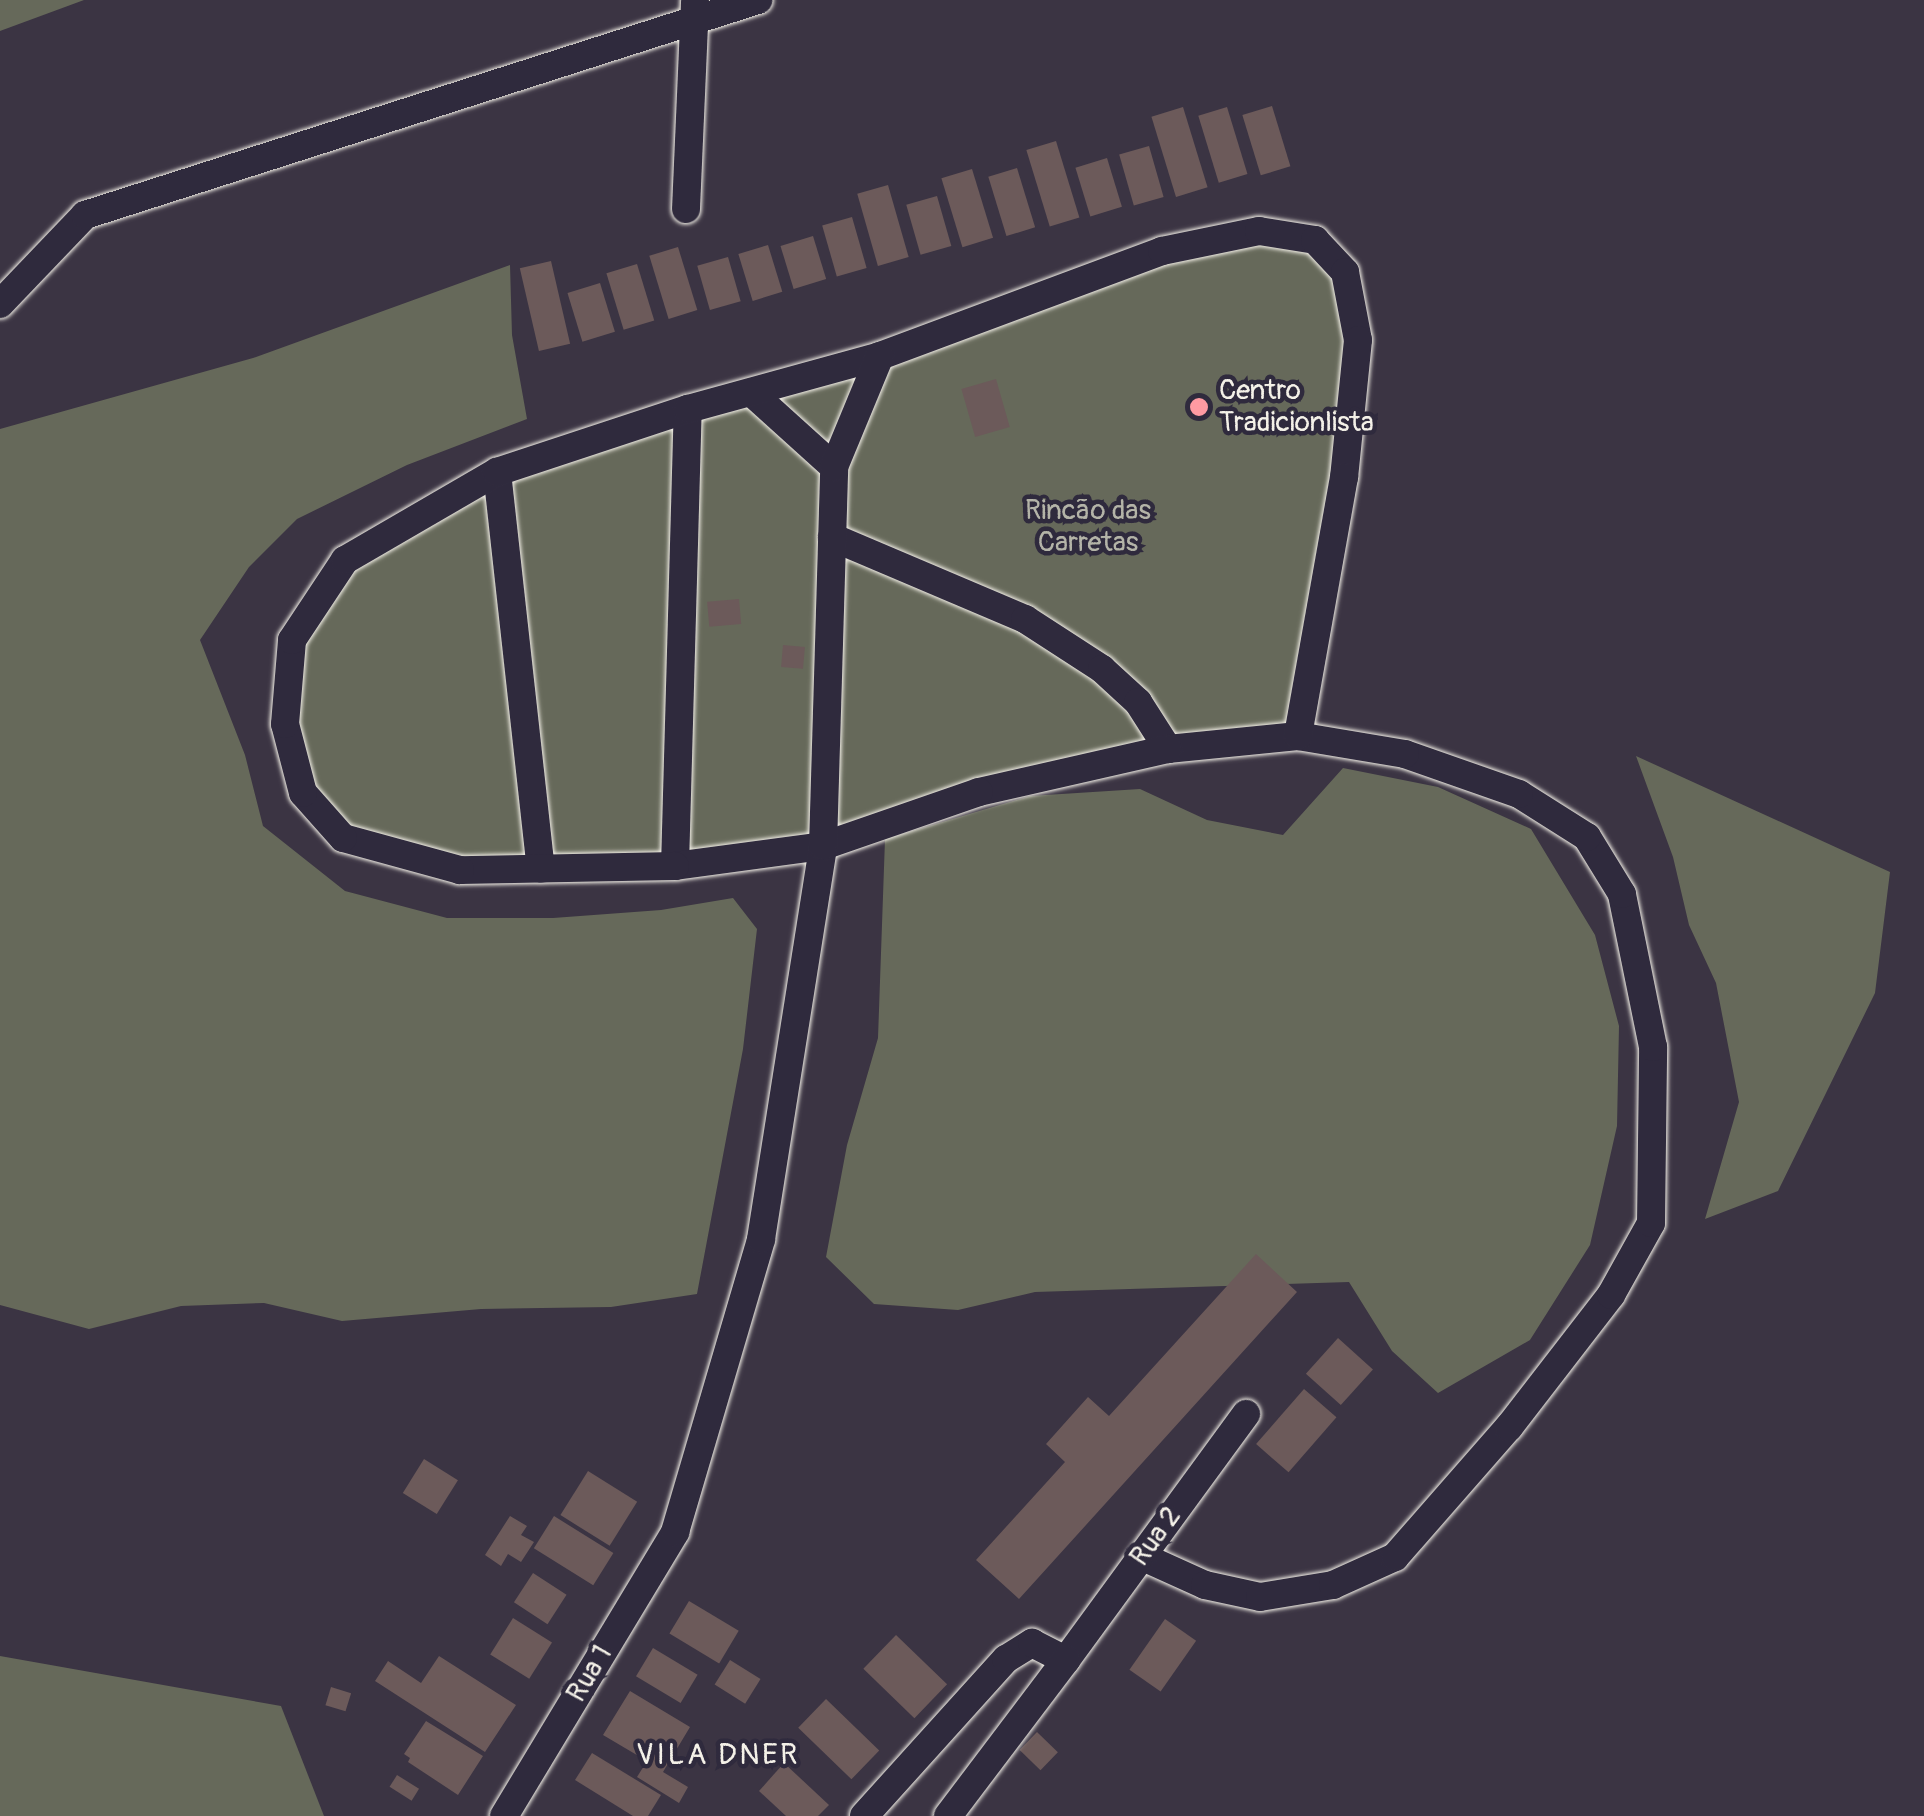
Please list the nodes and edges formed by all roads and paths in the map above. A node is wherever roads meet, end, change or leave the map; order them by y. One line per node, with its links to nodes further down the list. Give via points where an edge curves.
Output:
1 (758, 0): 2 (street)
2 (695, 10): 3 (street); 4 (street, via 85,215)
3 (686, 208)
4 (0, 304)
5 (880, 356): 6 (street); 8 (street); 11 (street, via 1162,251 1259,231 1314,240 1345,272 1358,340 1344,477)
6 (752, 392): 7 (street); 8 (street)
7 (688, 409): 9 (street); 14 (street)
8 (834, 467): 10 (street, Rua 1)
9 (497, 472): 15 (street); 15 (street, via 345,560 292,640 286,724 303,792 343,838 460,870)
10 (832, 537): 12 (street, via 1025,619 1102,669 1138,702); 13 (street, Rua 1)
11 (1298, 736): 12 (street); 17 (street, via 1405,754 1518,794 1588,837 1622,894 1653,1047 1651,1223 1611,1295 1509,1428 1395,1557 1334,1584 1260,1597 1205,1585)
12 (1168, 749): 13 (street, via 979,792)
13 (824, 846): 14 (street); 19 (street, Rua 1, via 761,1239 675,1532)
14 (674, 866): 15 (street)
15 (541, 869)
16 (1246, 1414): 17 (street, Rua 2)
17 (1142, 1556): 18 (street, Rua 2)
18 (1066, 1660): 20 (street, via 1032,1642 1006,1659); 21 (street, Rua 2)
19 (504, 1816)
20 (864, 1816)
21 (948, 1816)

